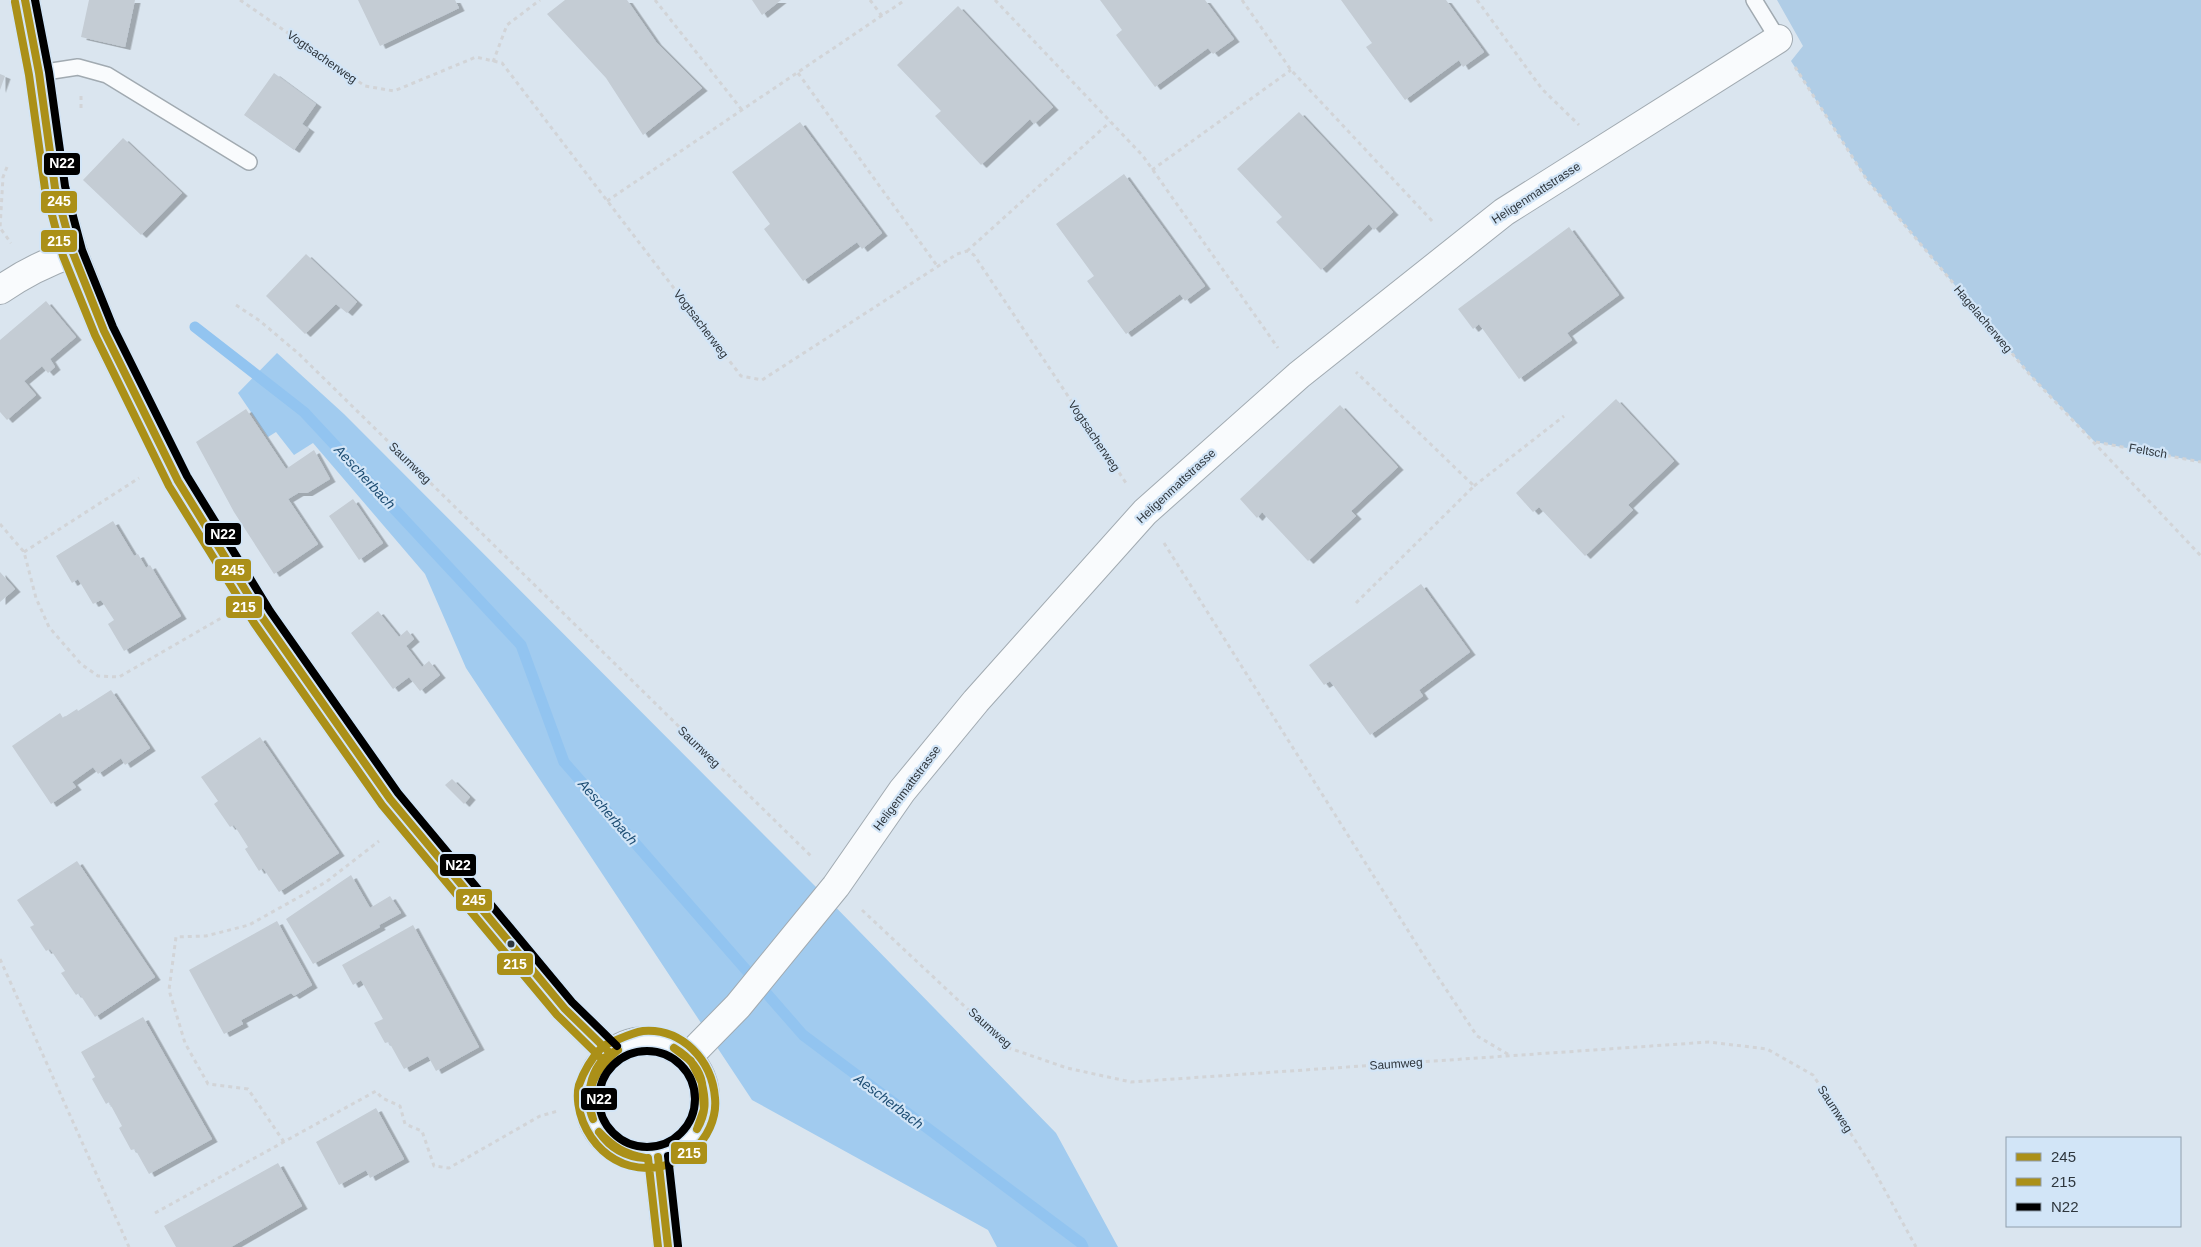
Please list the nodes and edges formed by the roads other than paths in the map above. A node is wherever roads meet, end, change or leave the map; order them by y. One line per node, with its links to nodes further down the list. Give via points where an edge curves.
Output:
1 (24, 0): 4 (street)
2 (1754, 0): 3 (lane)
3 (1784, 50): 9 (street, Heligenmattstrasse, via 1504,212 1299,375 1145,512 976,700 902,791 836,886 738,1006)
4 (38, 73): 5 (lane, via 78,67 107,75); 6 (street, via 55,188)
5 (249, 162)
6 (73, 253): 7 (street, via 49,261); 8 (street, via 104,330 178,481 262,617 390,799 566,1009)
7 (0, 290)
8 (610, 1053): 9 (street, via 641,1041 674,1047); 10 (street, via 597,1068 590,1086 589,1106 593,1124 604,1140 620,1152 638,1158)
9 (688, 1057): 10 (street, via 699,1072 705,1089 706,1107 690,1140 676,1151)
10 (658, 1157): 11 (street)
11 (668, 1247)

